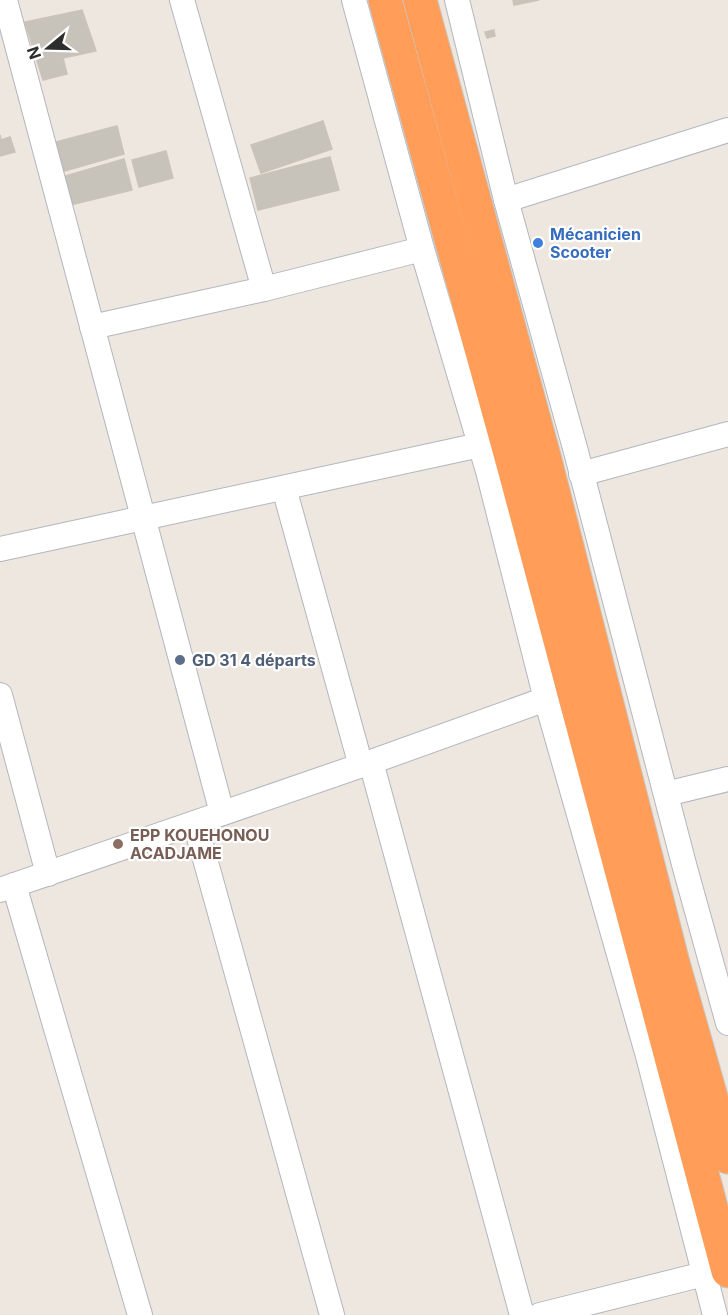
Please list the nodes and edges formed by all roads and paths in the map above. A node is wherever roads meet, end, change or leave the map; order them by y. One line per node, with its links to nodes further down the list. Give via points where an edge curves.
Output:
1 (5, 0): 11 (street)
2 (182, 0): 10 (street)
3 (354, 0): 9 (street)
4 (385, 0): 28 (highway)
5 (420, 0): 28 (highway, via 544,456)
6 (456, 0): 8 (street)
7 (728, 130): 8 (street)
8 (506, 200): 14 (street)
9 (422, 249): 10 (street); 13 (street)
10 (264, 289): 11 (street)
11 (92, 327): 16 (street)
12 (728, 434): 14 (street)
13 (480, 445): 15 (street); 19 (street)
14 (581, 474): 22 (street)
15 (284, 488): 16 (street); 20 (street)
16 (143, 518): 17 (street); 23 (street)
17 (0, 549)
18 (0, 695): 25 (street)
19 (546, 699): 20 (street); 28 (street)
20 (366, 764): 23 (street); 34 (street)
21 (728, 778): 22 (street)
22 (666, 795): 27 (street)
23 (222, 813): 24 (street)
24 (195, 823): 25 (street); 33 (street)
25 (48, 874): 26 (street)
26 (7, 888): 32 (street)
27 (708, 952): 28 (street); 29 (street)
28 (649, 971): 30 (highway); 31 (highway)
29 (728, 1023)
30 (728, 1157)
31 (716, 1273): 35 (street); 36 (street)
32 (140, 1315)
33 (332, 1315)
34 (522, 1315)
35 (540, 1315)
36 (715, 1315)

